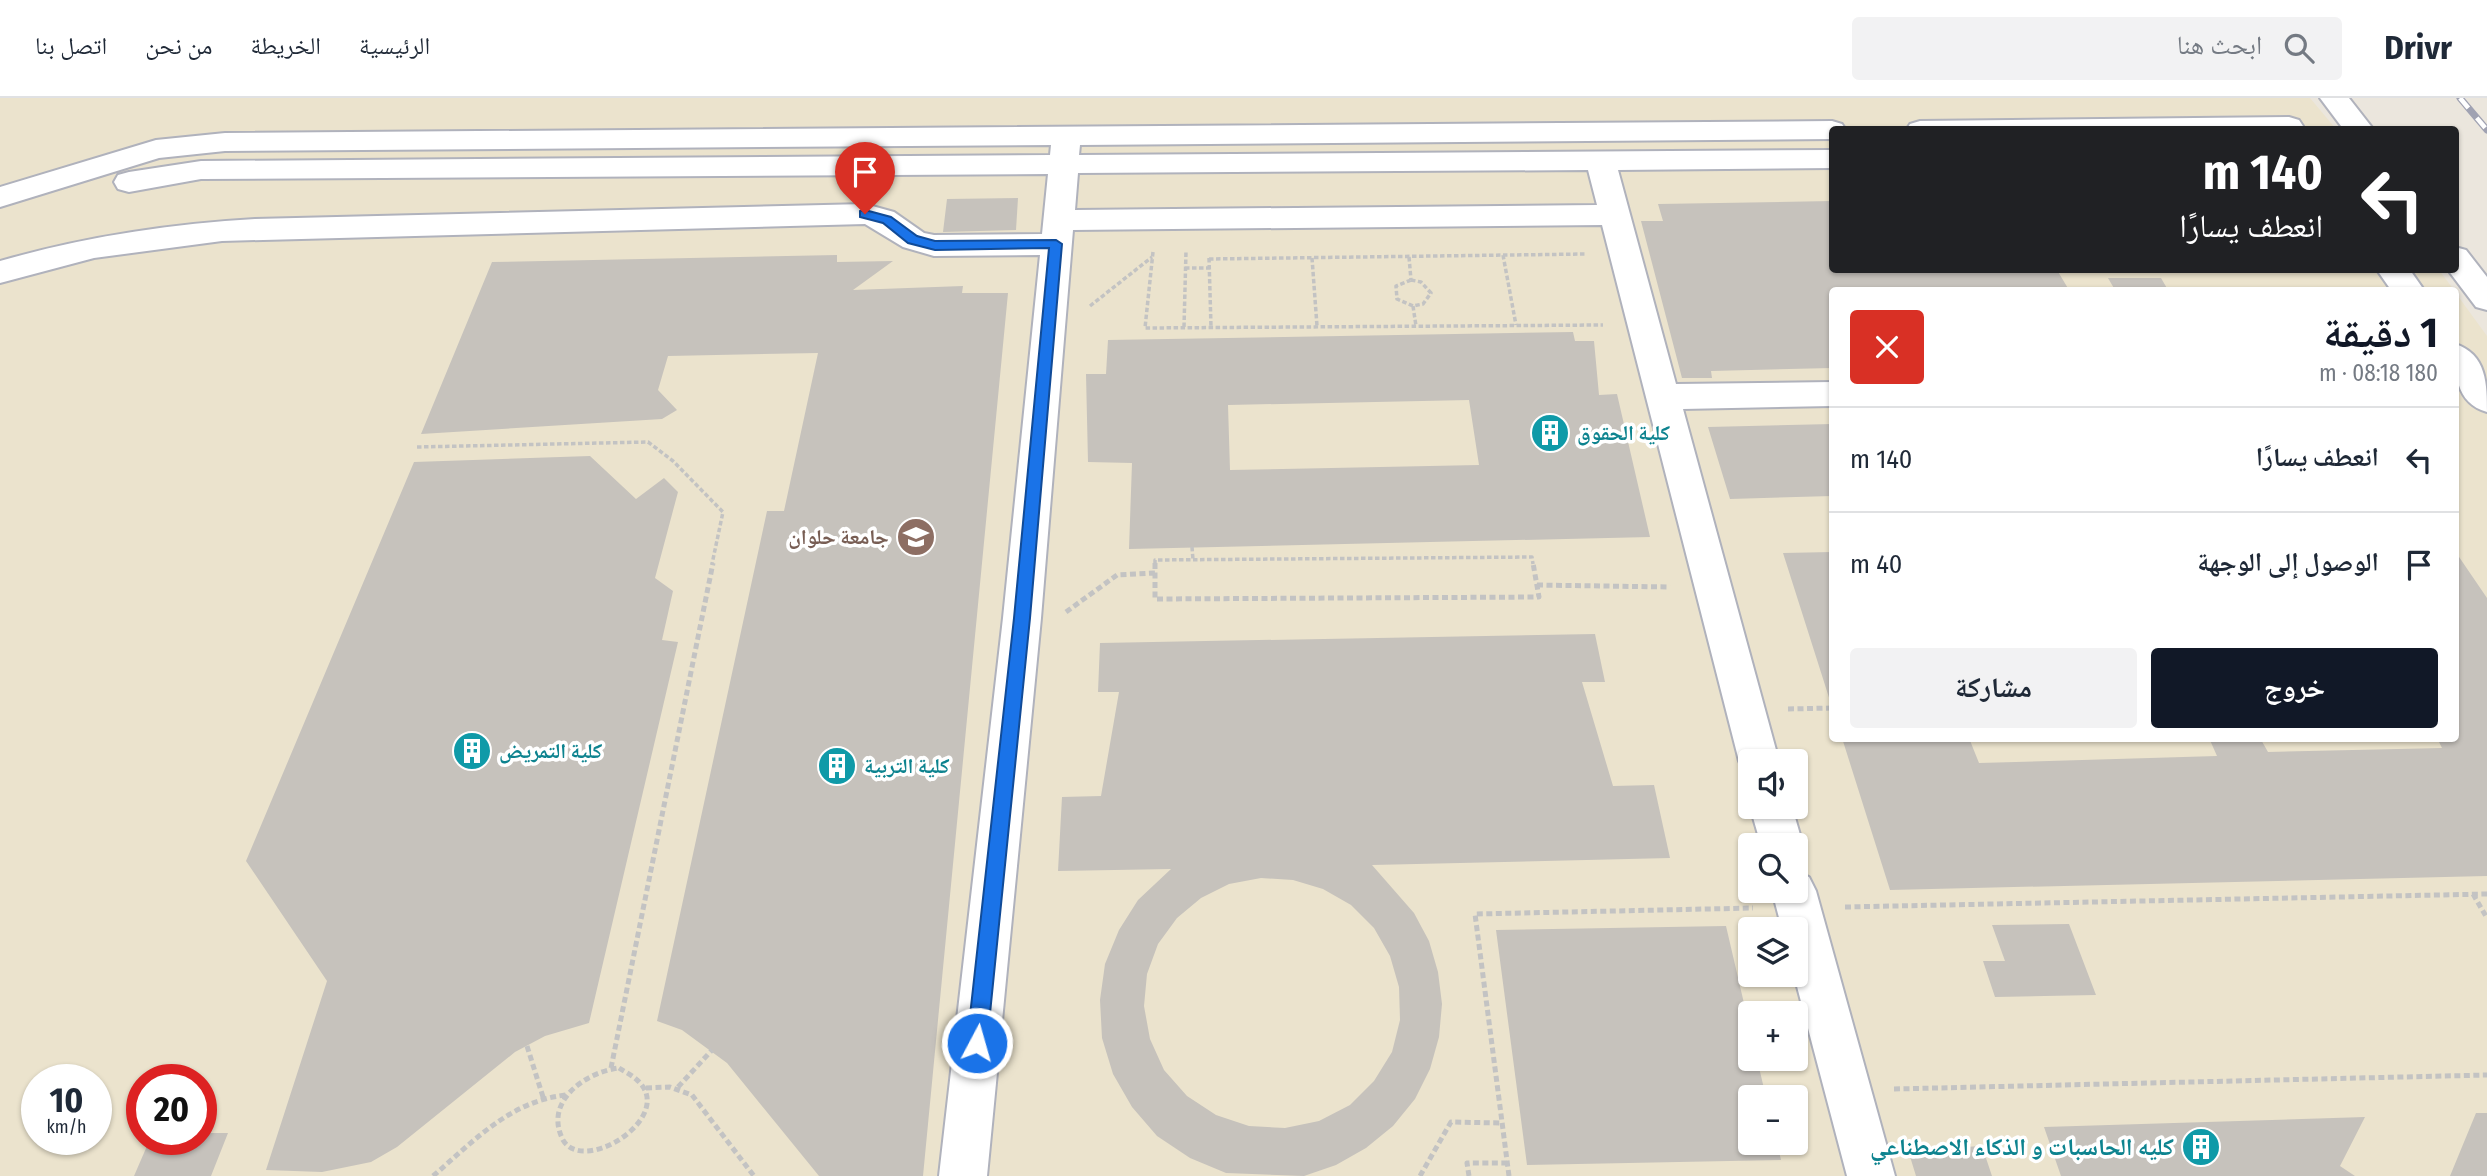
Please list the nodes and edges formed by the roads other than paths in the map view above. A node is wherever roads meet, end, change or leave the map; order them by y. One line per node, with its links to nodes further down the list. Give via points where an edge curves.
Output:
1 (2267, 98): 3 (street)
2 (2334, 98): 4 (street)
3 (2288, 126)
4 (2357, 126)
5 (1829, 130): 6 (street)
6 (1065, 151): 8 (street); 9 (street, via 192,143 121,157); 11 (street, via 201,170 132,180); 12 (street)
7 (1829, 159): 8 (street)
8 (1601, 162): 10 (street)
9 (0, 197)
10 (1615, 215): 12 (street, via 1184,219); 19 (street)
11 (0, 223)
12 (1057, 232): 14 (street, via 935,245 913,240 887,219 865,214 255,229 115,243); 22 (street)
13 (2459, 262): 15 (street)
14 (0, 272)
15 (2487, 299)
16 (2459, 363): 17 (street)
17 (2473, 389)
18 (1829, 394): 19 (street)
19 (1661, 397): 20 (street)
20 (1756, 749)
21 (1798, 903): 23 (street)
22 (963, 1176)
23 (1871, 1176)

